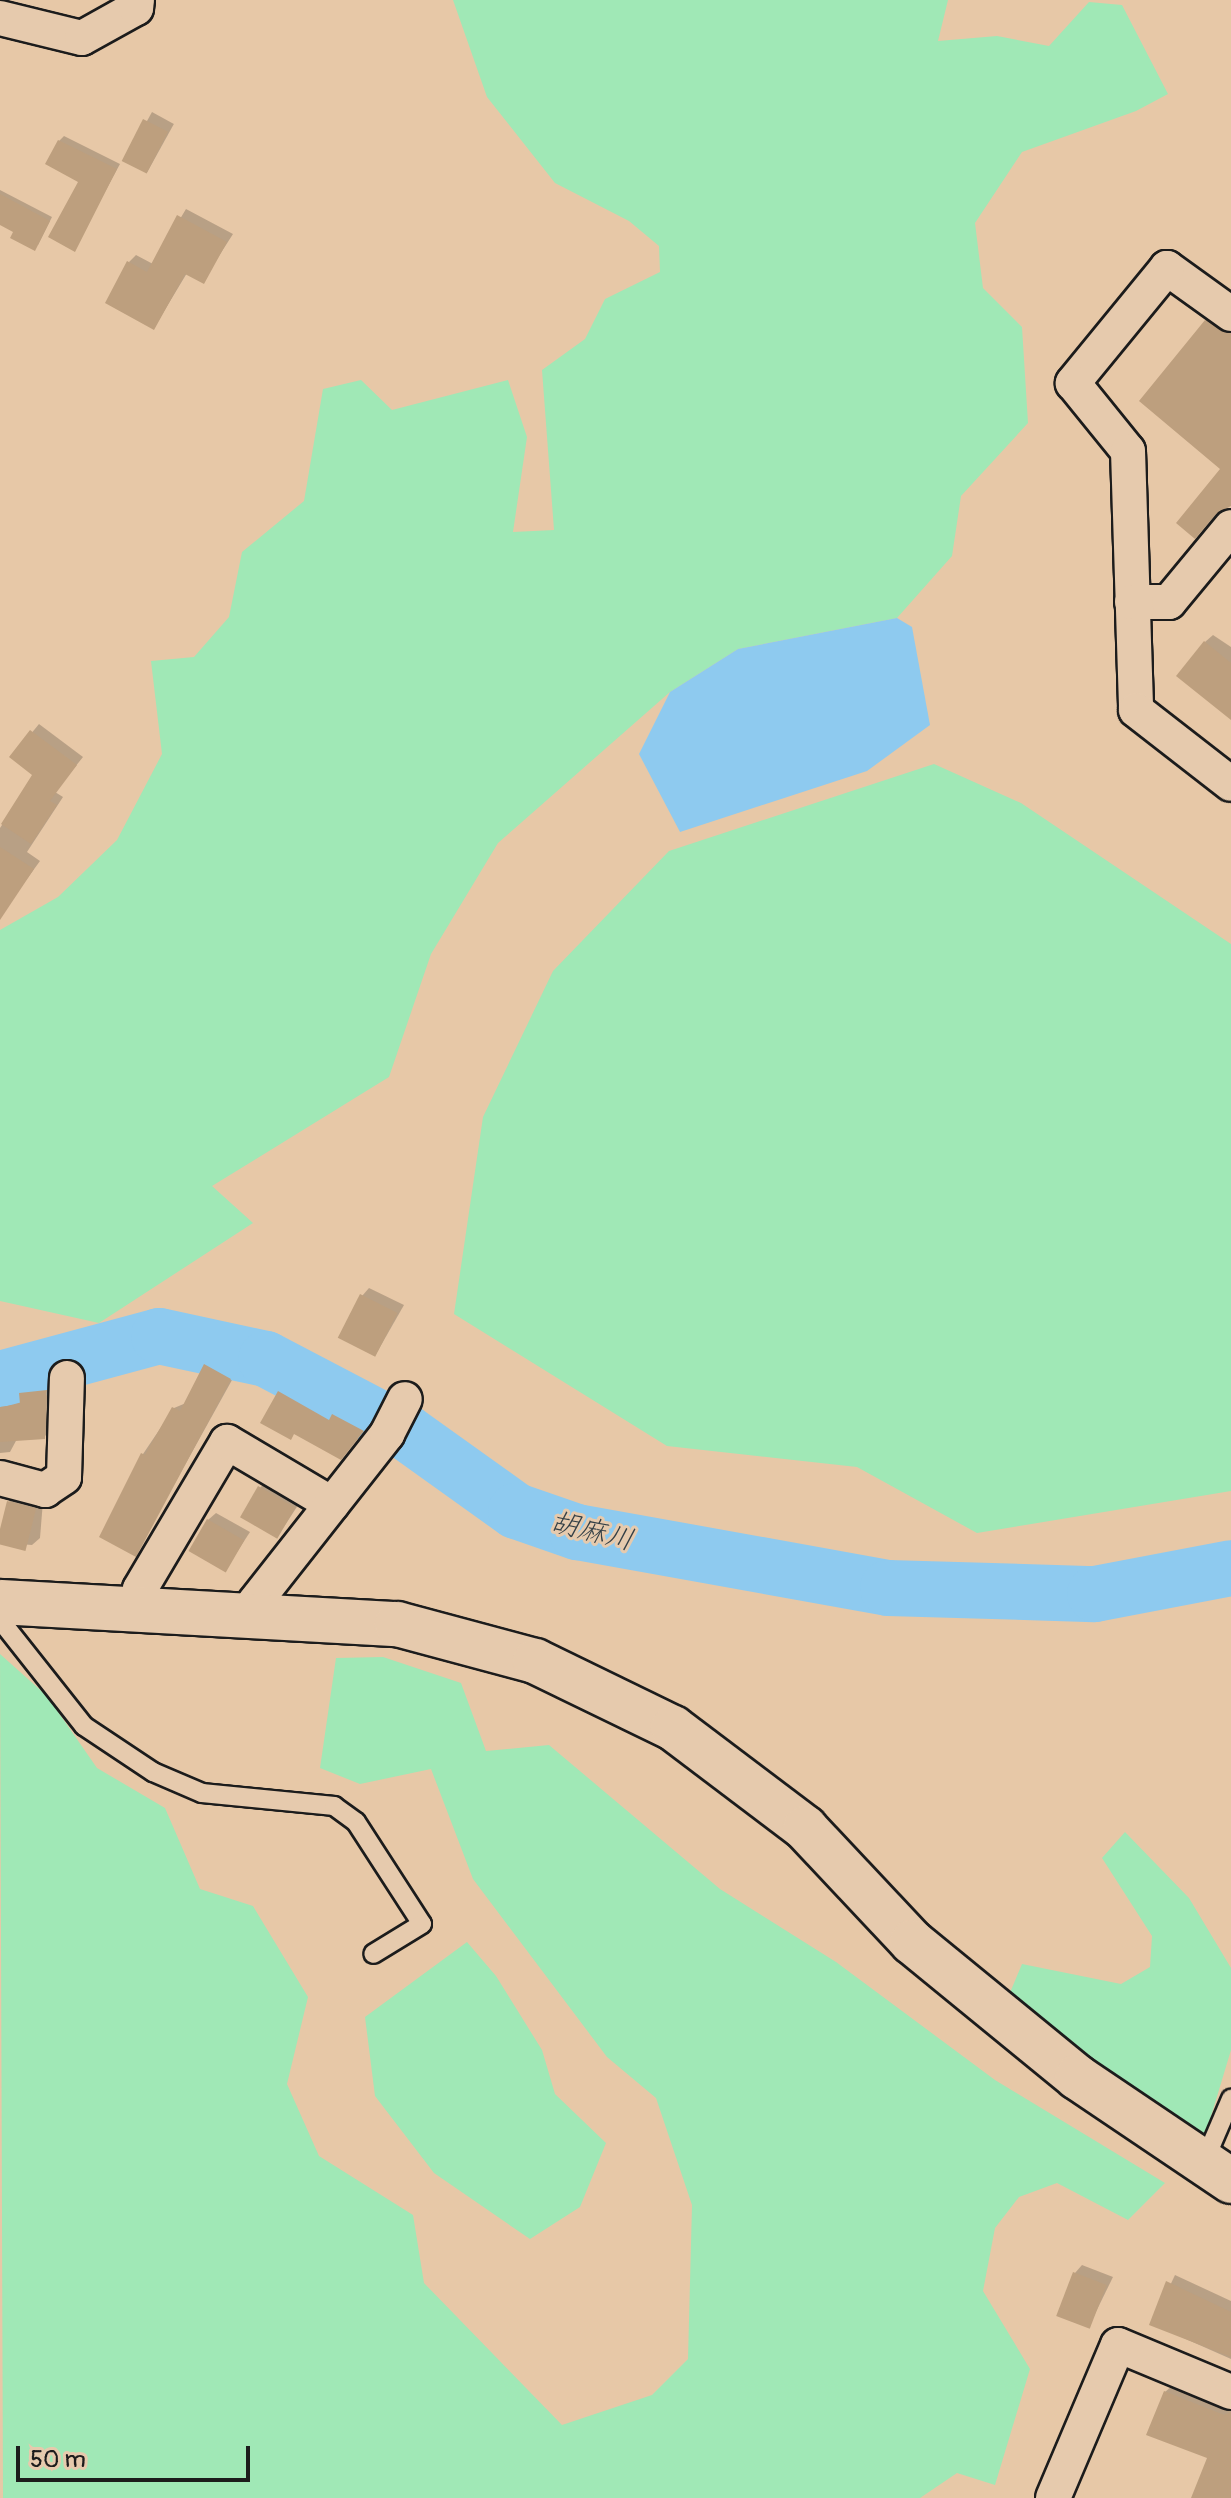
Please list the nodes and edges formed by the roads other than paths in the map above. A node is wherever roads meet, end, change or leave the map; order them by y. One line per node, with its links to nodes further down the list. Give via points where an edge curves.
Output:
1 (137, 0): 2 (street, via 136,8 82,38)
2 (0, 18)
3 (1231, 314): 5 (street, via 1167,268 1073,383 1128,451)
4 (1231, 527): 5 (street, via 1169,602)
5 (1132, 602): 6 (street, via 1136,710)
6 (1231, 784)
7 (67, 1378): 9 (street, via 64,1477 45,1490)
8 (405, 1399): 10 (street, via 387,1434)
9 (0, 1478)
10 (332, 1504): 12 (street, via 227,1442 140,1589); 13 (street, via 255,1602)
11 (2, 1602): 12 (street); 14 (lane, via 5,1626 84,1726 153,1772 202,1793 334,1806 356,1822 422,1924)
12 (137, 1610): 13 (street)
13 (252, 1617): 16 (street, via 397,1624 535,1661 673,1728 805,1828 912,1942 1077,2077)
14 (373, 1954)
15 (1231, 2099): 16 (lane)
16 (1217, 2173)
17 (1231, 2392): 18 (street, via 1118,2345)
18 (1060, 2496)

